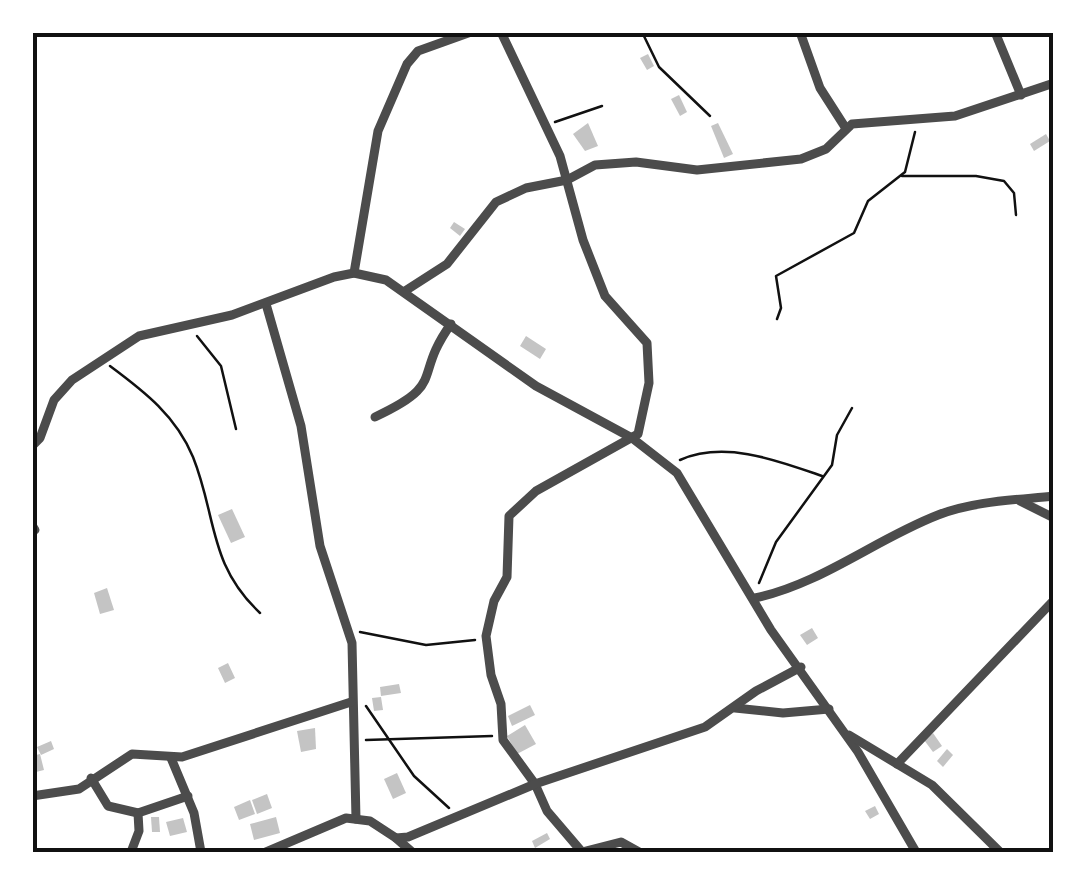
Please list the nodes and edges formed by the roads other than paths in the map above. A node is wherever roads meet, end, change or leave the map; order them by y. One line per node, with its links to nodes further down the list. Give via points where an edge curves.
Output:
1 (472, 32): 9 (street, via 418,51 406,64 378,131)
2 (501, 32): 8 (street)
3 (800, 32): 7 (street, via 820,88)
4 (995, 32): 6 (street)
5 (1054, 83): 6 (street)
6 (1022, 95): 7 (street, via 955,116)
7 (845, 127): 8 (street, via 826,149 802,159 697,170 609,162)
8 (567, 180): 10 (street, via 496,202 447,264); 16 (street, via 599,283 649,350 643,423)
9 (354, 273): 10 (street); 11 (street)
10 (404, 291): 12 (street)
11 (266, 304): 17 (street, via 139,336 100,358 54,400); 24 (street, via 302,426 320,546 349,630 356,688)
12 (451, 324): 14 (street, via 434,351 427,385); 16 (street, via 536,386)
13 (1054, 393): 15 (street)
14 (375, 417)
15 (1054, 424)
16 (632, 438): 21 (street, via 670,466 693,494); 31 (street, via 515,507 507,528 507,577 486,636 503,740)
17 (32, 446)
18 (1054, 496): 19 (street)
19 (1018, 500): 20 (street); 21 (street, via 938,515 797,586)
20 (1054, 518)
21 (759, 598): 23 (street, via 770,630)
22 (1054, 600): 29 (street)
23 (801, 667): 25 (street); 26 (street)
24 (351, 702): 28 (street); 35 (street)
25 (735, 708): 26 (street); 31 (street, via 704,727)
26 (829, 709): 27 (street)
27 (846, 733): 29 (street); 43 (street)
28 (172, 758): 30 (street, via 132,754); 33 (street)
29 (897, 764): 44 (street, via 932,785)
30 (91, 778): 32 (street, via 64,794); 34 (street, via 108,806)
31 (535, 784): 36 (street); 41 (street)
32 (32, 796)
33 (188, 796): 34 (street); 38 (street)
34 (138, 813): 37 (street)
35 (356, 819): 36 (street, via 370,820); 39 (street, via 332,822)
36 (396, 838): 40 (street)
37 (130, 852)
38 (201, 852)
39 (266, 852)
40 (412, 852)
41 (582, 852): 42 (street, via 621,842)
42 (639, 852)
43 (916, 852)
44 (1000, 852)

